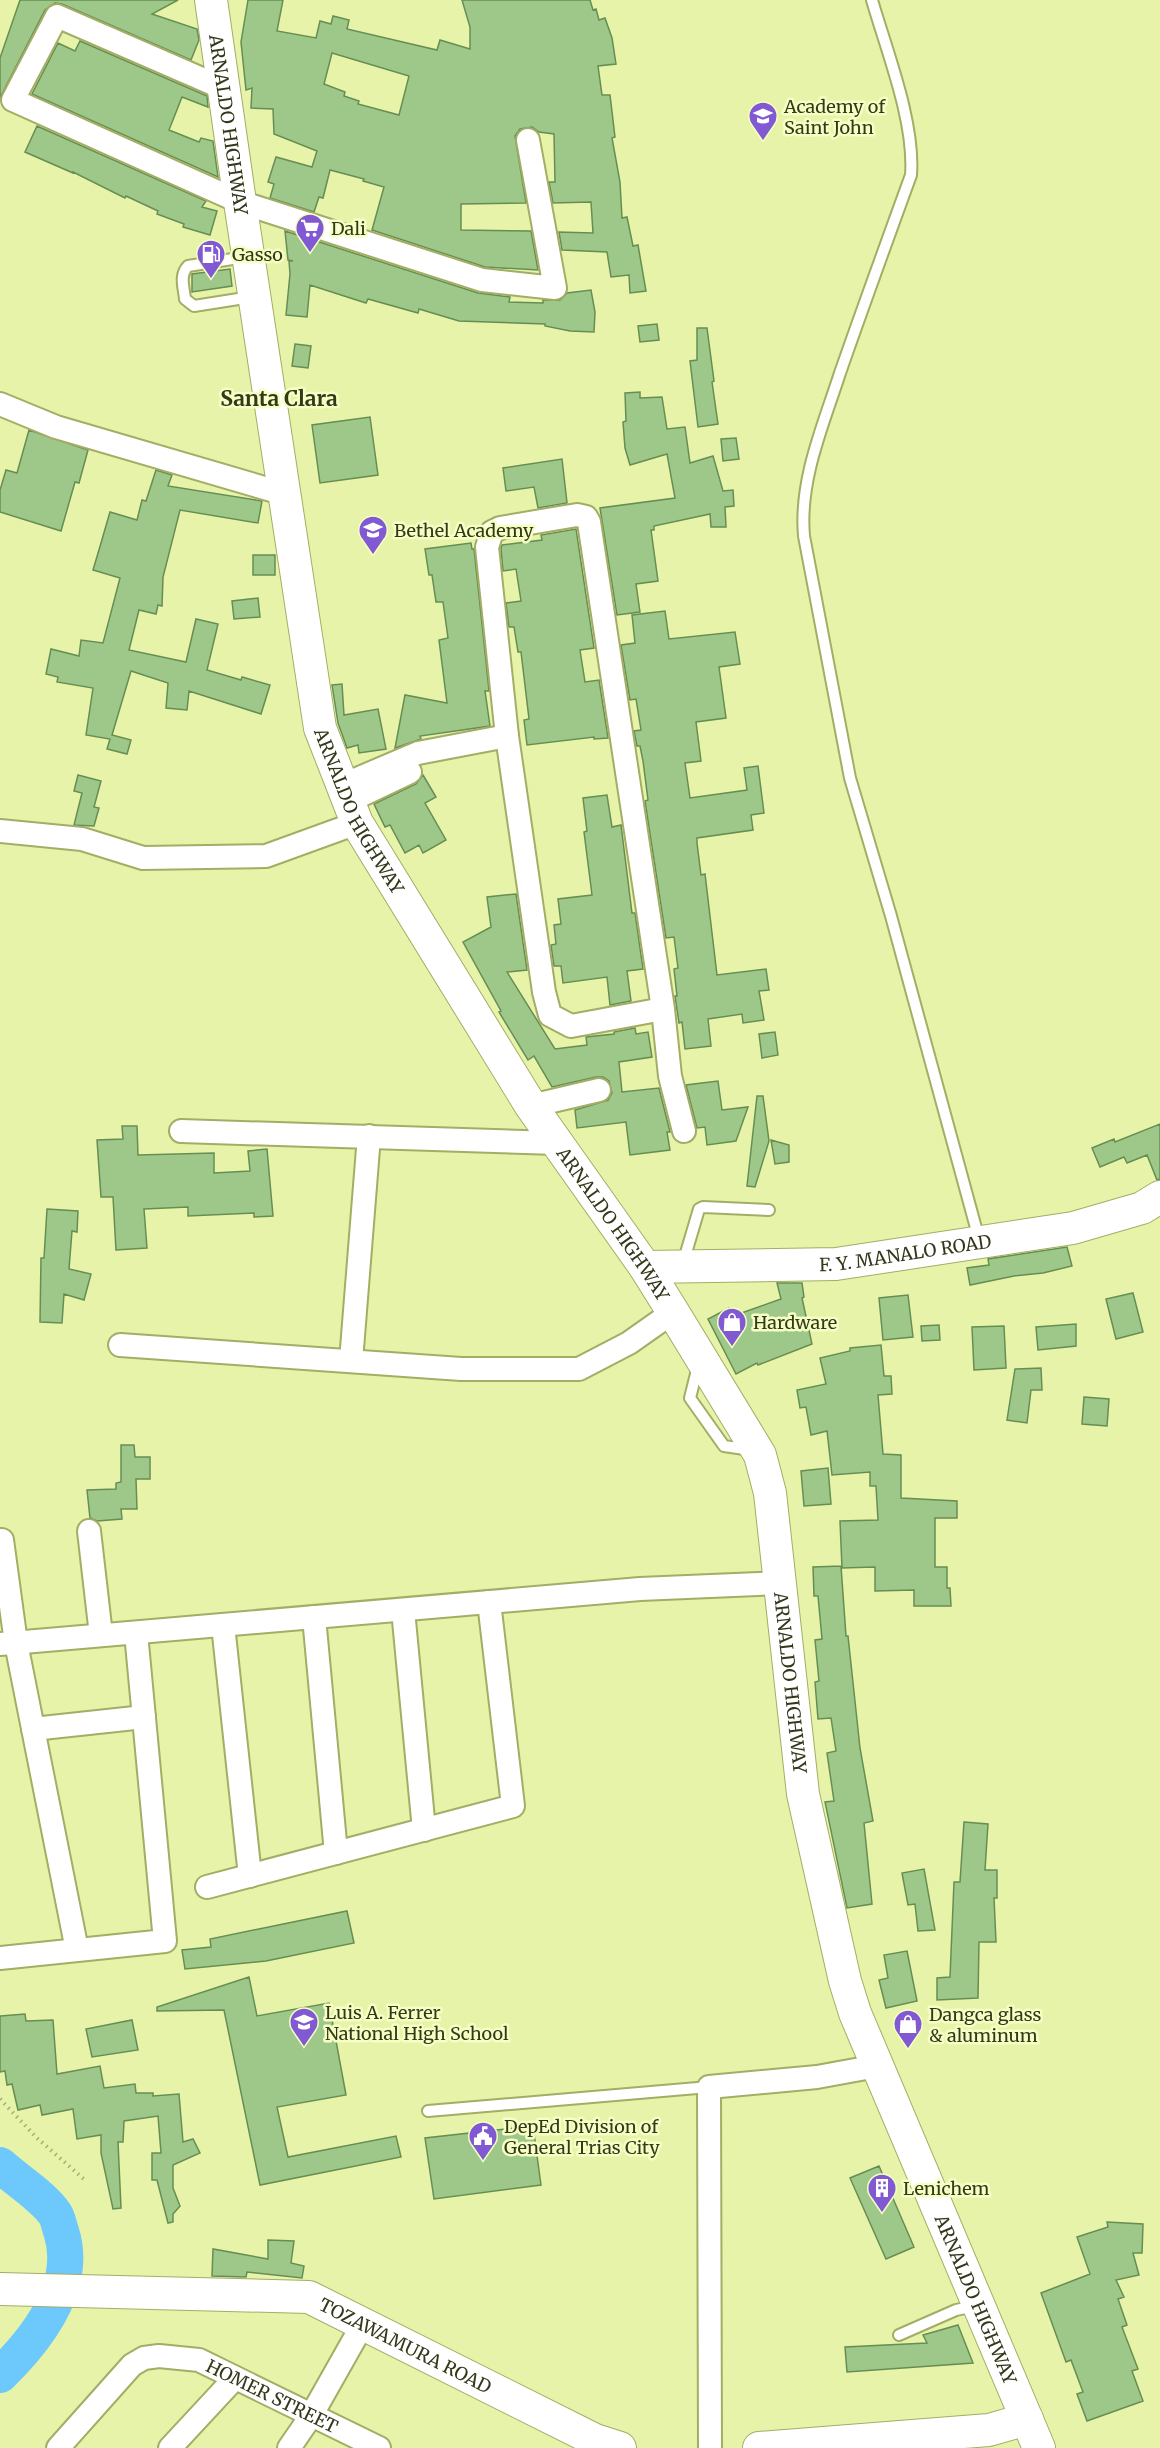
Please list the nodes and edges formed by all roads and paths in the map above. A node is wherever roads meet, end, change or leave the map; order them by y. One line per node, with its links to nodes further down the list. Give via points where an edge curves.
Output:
1 (211, 0): 3 (main road, ARNALDO HIGHWAY)
2 (872, 0): 22 (lane, via 909,129 911,175 821,430 806,482 804,537 850,778)
3 (225, 89): 5 (main road, ARNALDO HIGHWAY); 5 (street, via 57,16 13,100)
4 (528, 140): 5 (street, via 555,288 482,280)
5 (240, 202): 6 (main road, ARNALDO HIGHWAY)
6 (248, 257): 7 (main road, ARNALDO HIGHWAY); 7 (lane, via 188,266 182,276 185,299 194,306)
7 (254, 297): 9 (main road, ARNALDO HIGHWAY)
8 (0, 404): 9 (street, via 56,427)
9 (285, 495): 11 (main road, ARNALDO HIGHWAY, via 320,728)
10 (509, 743): 11 (street, via 418,760); 13 (street, via 550,1015 571,1026); 13 (street, via 488,538 500,528 582,515 589,522)
11 (350, 803): 12 (street, via 266,856 143,858 82,839); 15 (main road, ARNALDO HIGHWAY)
12 (0, 831)
13 (663, 1008): 17 (street, via 670,1076)
14 (599, 1090): 15 (street)
15 (531, 1106): 19 (main road, ARNALDO HIGHWAY)
16 (181, 1131): 18 (street)
17 (684, 1131)
18 (369, 1137): 19 (street); 27 (street)
19 (556, 1143): 24 (main road, ARNALDO HIGHWAY)
20 (1160, 1197): 22 (main road, F. Y. MANALO ROAD, via 1142,1208 1073,1228)
21 (769, 1210): 23 (lane, via 699,1209)
22 (980, 1242): 23 (main road, F. Y. MANALO ROAD, via 836,1264)
23 (682, 1266): 24 (main road, F. Y. MANALO ROAD)
24 (645, 1267): 25 (main road, ARNALDO HIGHWAY)
25 (673, 1312): 27 (street, via 629,1343 579,1369 461,1369); 30 (main road, ARNALDO HIGHWAY, via 757,1451 770,1493)
26 (120, 1345): 27 (street)
27 (351, 1361)
28 (89, 1531): 36 (street)
29 (2, 1540): 37 (street)
30 (780, 1583): 31 (street, via 640,1589); 46 (main road, ARNALDO HIGHWAY, via 803,1794 845,1981)
31 (489, 1602): 32 (street); 40 (street, via 513,1806)
32 (403, 1610): 33 (street); 40 (street)
33 (314, 1617): 34 (street); 41 (street)
34 (223, 1625): 35 (street); 42 (street)
35 (136, 1632): 36 (street); 38 (street)
36 (101, 1635): 37 (street)
37 (8, 1643): 39 (street)
38 (144, 1717): 39 (street); 44 (street, via 165,1941)
39 (33, 1729): 44 (street)
40 (424, 1830): 41 (street)
41 (336, 1853): 42 (street)
42 (250, 1876): 43 (street)
43 (207, 1887)
44 (77, 1950): 45 (street)
45 (0, 1958)
46 (877, 2066): 47 (street, via 817,2077); 52 (main road, ARNALDO HIGHWAY)
47 (709, 2087): 49 (lane); 63 (street)
48 (0, 2099): 50 (path)
49 (428, 2111)
50 (85, 2180)
51 (0, 2289): 53 (main road, TOZAWAMURA ROAD, via 309,2297)
52 (980, 2305): 54 (lane, via 956,2310); 57 (main road, ARNALDO HIGHWAY)
53 (363, 2324): 56 (street); 62 (main road, TOZAWAMURA ROAD, via 595,2440)
54 (900, 2335)
55 (235, 2378): 56 (street, HOMER STREET); 58 (street, HOMER STREET, via 199,2360 159,2355 144,2358 132,2365); 59 (street)
56 (311, 2415): 60 (street); 61 (street, HOMER STREET)
57 (1027, 2419): 64 (main road, via 989,2430); 65 (main road, ARNALDO HIGHWAY)
58 (58, 2448)
59 (170, 2448)
60 (289, 2448)
61 (379, 2448)
62 (620, 2448)
63 (710, 2448)
64 (759, 2448)
65 (1039, 2448)

